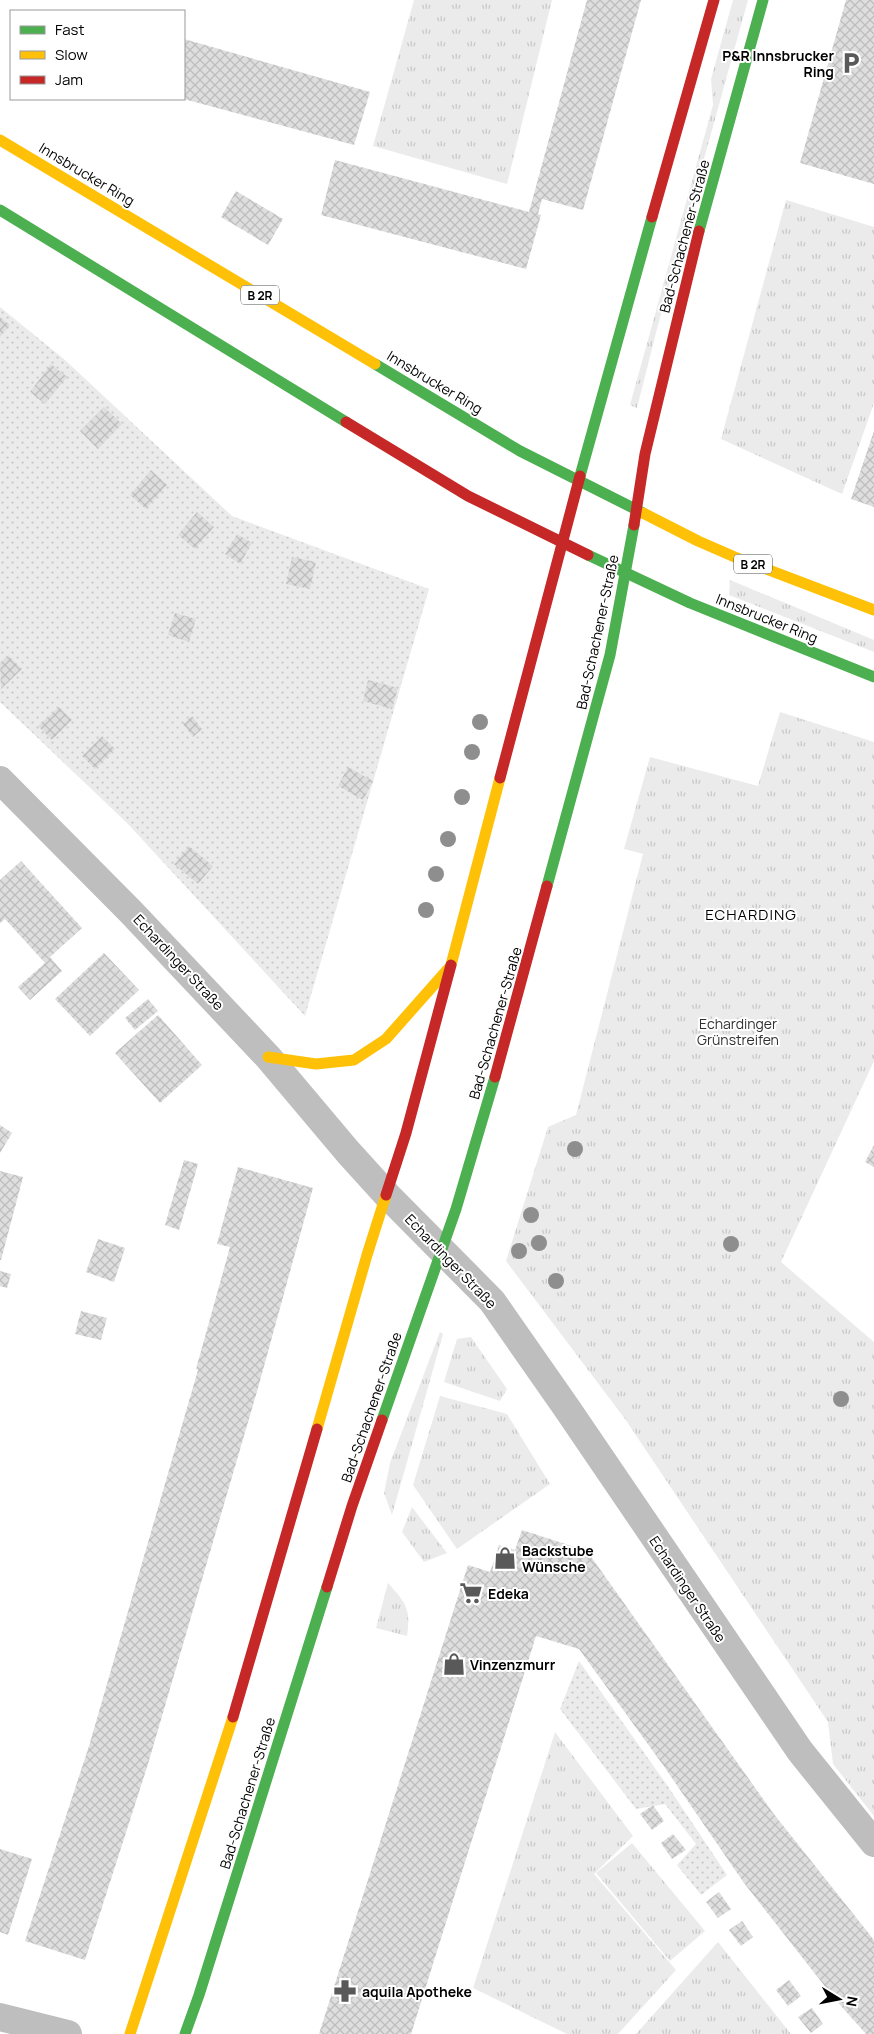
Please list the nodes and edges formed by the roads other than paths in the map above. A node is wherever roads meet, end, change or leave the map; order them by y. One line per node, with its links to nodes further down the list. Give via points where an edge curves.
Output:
1 (714, 0): 5 (main road)
2 (763, 0): 6 (main road, Bad-Schachener-Straße, via 696,242 645,454)
3 (0, 140): 5 (main road, Innsbrucker Ring / B 2R, via 520,451)
4 (0, 210): 7 (main road, Innsbrucker Ring, via 468,496)
5 (579, 480): 6 (main road, Innsbrucker Ring / B 2R); 7 (main road)
6 (636, 509): 8 (main road, Bad-Schachener-Straße); 9 (main road, Innsbrucker Ring / B 2R, via 737,558)
7 (562, 542): 8 (main road, Innsbrucker Ring); 12 (main road)
8 (626, 574): 10 (main road, Innsbrucker Ring); 15 (main road, Bad-Schachener-Straße, via 608,663 517,1001)
9 (874, 610)
10 (874, 677)
11 (0, 780): 13 (street, Echardinger Straße)
12 (450, 966): 13 (main road, via 386,1038 354,1060 316,1064); 14 (main road)
13 (268, 1057): 14 (street, Echardinger Straße)
14 (387, 1195): 15 (street, Echardinger Straße); 19 (main road, via 218,1766)
15 (442, 1250): 16 (street, Echardinger Straße, via 492,1301 800,1751); 20 (main road, Bad-Schachener-Straße, via 352,1506)
16 (874, 1843)
17 (0, 2017): 18 (street)
18 (68, 2034)
19 (130, 2034)
20 (185, 2034)

